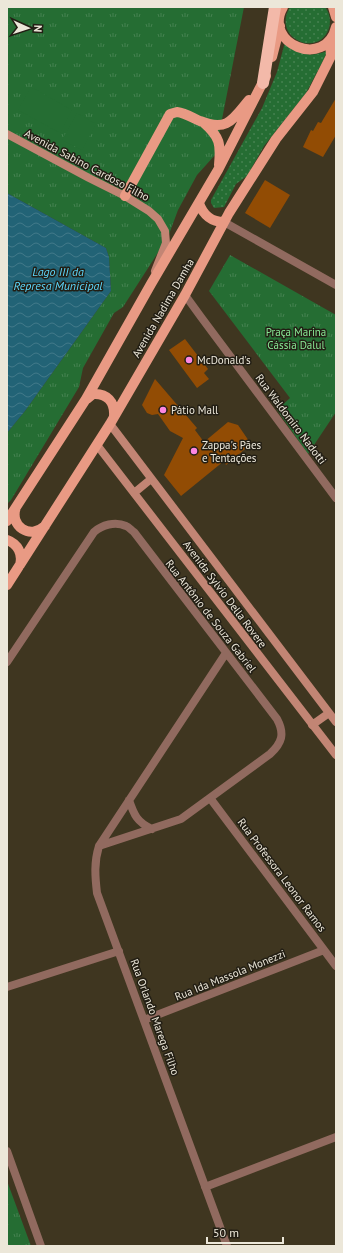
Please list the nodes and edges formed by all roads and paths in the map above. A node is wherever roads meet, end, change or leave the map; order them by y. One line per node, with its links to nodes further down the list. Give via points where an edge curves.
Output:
1 (275, 7): 6 (highway)
2 (283, 7): 3 (main road, Avenida Nadima Damha)
3 (280, 26): 5 (main road, via 288,42 305,50 314,50); 6 (main road, Avenida Nadima Damha, via 270,67)
4 (336, 27): 5 (main road)
5 (330, 40): 12 (main road, Avenida Nadima Damha, via 331,56 313,92 276,139)
6 (263, 82): 7 (main road, via 231,121 224,125); 9 (main road, Avenida Nadima Damha)
7 (202, 122): 9 (main road, via 212,130 219,141); 10 (main road, via 181,112 170,114)
8 (7, 134): 10 (main road, Avenida Sabino Cardoso Filho)
9 (218, 170): 11 (main road, Avenida Nadima Damha)
10 (125, 196): 14 (main road, Avenida Sabino Cardoso Filho, via 149,211 158,219 165,231 166,243 156,266)
11 (199, 203): 12 (main road, via 208,217 216,221); 14 (main road, Avenida Nadima Damha)
12 (226, 218): 13 (street, via 236,229); 15 (main road, Avenida Nadima Damha)
13 (335, 281)
14 (152, 284): 16 (main road, Avenida Nadima Damha)
15 (185, 295): 17 (main road, Avenida Nadima Damha); 21 (street, Rua Waldomiro Nadotti)
16 (86, 399): 17 (main road, via 93,394 108,397 115,411); 22 (main road, Avenida Nadima Damha)
17 (112, 420): 18 (main road, Avenida Nadima Damha); 19 (main road, Avenida Sylvio Della Rovere)
18 (97, 445): 20 (main road, Avenida Sylvio Della Rovere); 24 (main road, Avenida Nadima Damha)
19 (151, 479): 20 (main road); 30 (main road, Avenida Sylvio Della Rovere)
20 (134, 492): 32 (main road, Avenida Sylvio Della Rovere)
21 (336, 498)
22 (17, 506): 23 (main road, Avenida Nadima Damha); 24 (main road, via 15,520 25,531 34,532)
23 (7, 521)
24 (45, 526): 26 (main road, Avenida Nadima Damha)
25 (7, 540): 26 (main road, via 15,544 20,552)
26 (20, 565): 27 (main road, Avenida Nadima Damha)
27 (7, 585)
28 (226, 653): 29 (street, Rua Antônio de Souza Gabriel, via 134,532 126,526 108,524 99,527 88,539); 34 (street, Rua Antônio de Souza Gabriel, via 277,718 281,738 270,754); 35 (street, Rua Orlando Marega Filho)
29 (7, 662)
30 (329, 712): 31 (main road, Avenida Sylvio Della Rovere); 32 (main road)
31 (336, 722)
32 (312, 725): 33 (main road, Avenida Sylvio Della Rovere)
33 (336, 755)
34 (210, 798): 36 (street, via 181,819); 38 (street, Rua Professora Leonor Ramos)
35 (129, 800): 36 (street, via 136,818); 37 (street, Rua Orlando Marega Filho)
36 (152, 829): 37 (street)
37 (99, 846): 39 (street, Rua Orlando Marega Filho, via 94,869 97,893)
38 (324, 950): 40 (street, Rua Professora Leonor Ramos); 42 (street, Rua Ida Massola Monezzi)
39 (119, 951): 41 (street); 42 (street, Rua Orlando Marega Filho)
40 (336, 966)
41 (7, 987)
42 (144, 1020): 45 (street, Rua Orlando Marega Filho)
43 (336, 1137): 45 (street)
44 (7, 1151): 46 (street)
45 (205, 1187): 47 (street, Rua Orlando Marega Filho)
46 (42, 1246)
47 (227, 1246)

